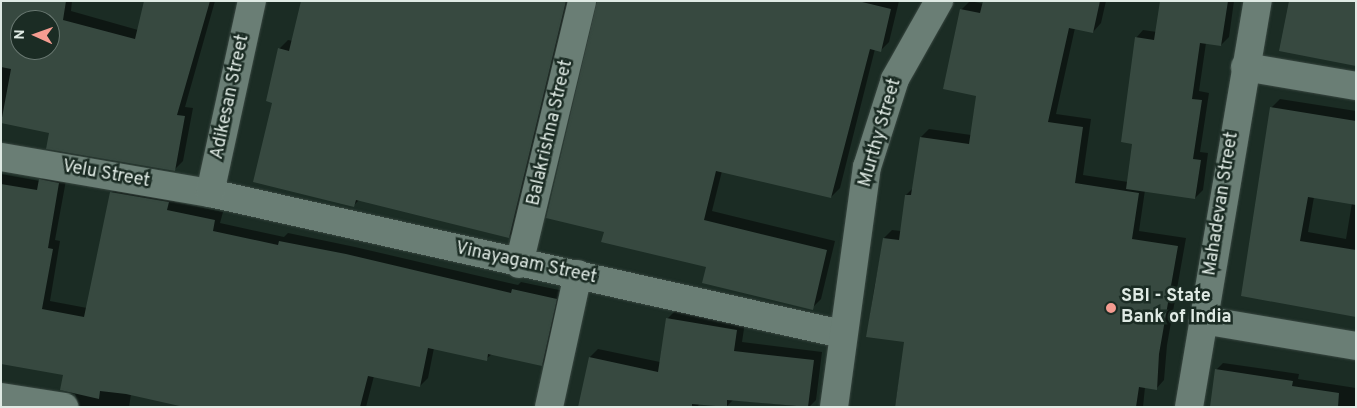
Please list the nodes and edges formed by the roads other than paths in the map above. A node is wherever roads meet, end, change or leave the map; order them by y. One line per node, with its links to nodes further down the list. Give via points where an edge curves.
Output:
1 (252, 1): 8 (street, Adikesan Street)
2 (582, 1): 9 (street, Balakrishna Street)
3 (939, 1): 12 (street, Murthy Street, via 895,79 867,167)
4 (1258, 1): 5 (street, Mahadevan Street)
5 (1245, 67): 6 (street); 11 (street, Mahadevan Street)
6 (1356, 86)
7 (1, 157): 8 (street, Velu Street)
8 (210, 193): 9 (street, Vinayagam Street)
9 (519, 264): 10 (street, Vinayagam Street)
10 (578, 274): 12 (street, Vinayagam Street); 16 (street)
11 (1203, 320): 13 (street); 18 (street, Mahadevan Street)
12 (842, 334): 17 (street, Murthy Street)
13 (1356, 346)
14 (1, 397): 15 (street)
15 (64, 407)
16 (549, 407)
17 (834, 407)
18 (1189, 407)

